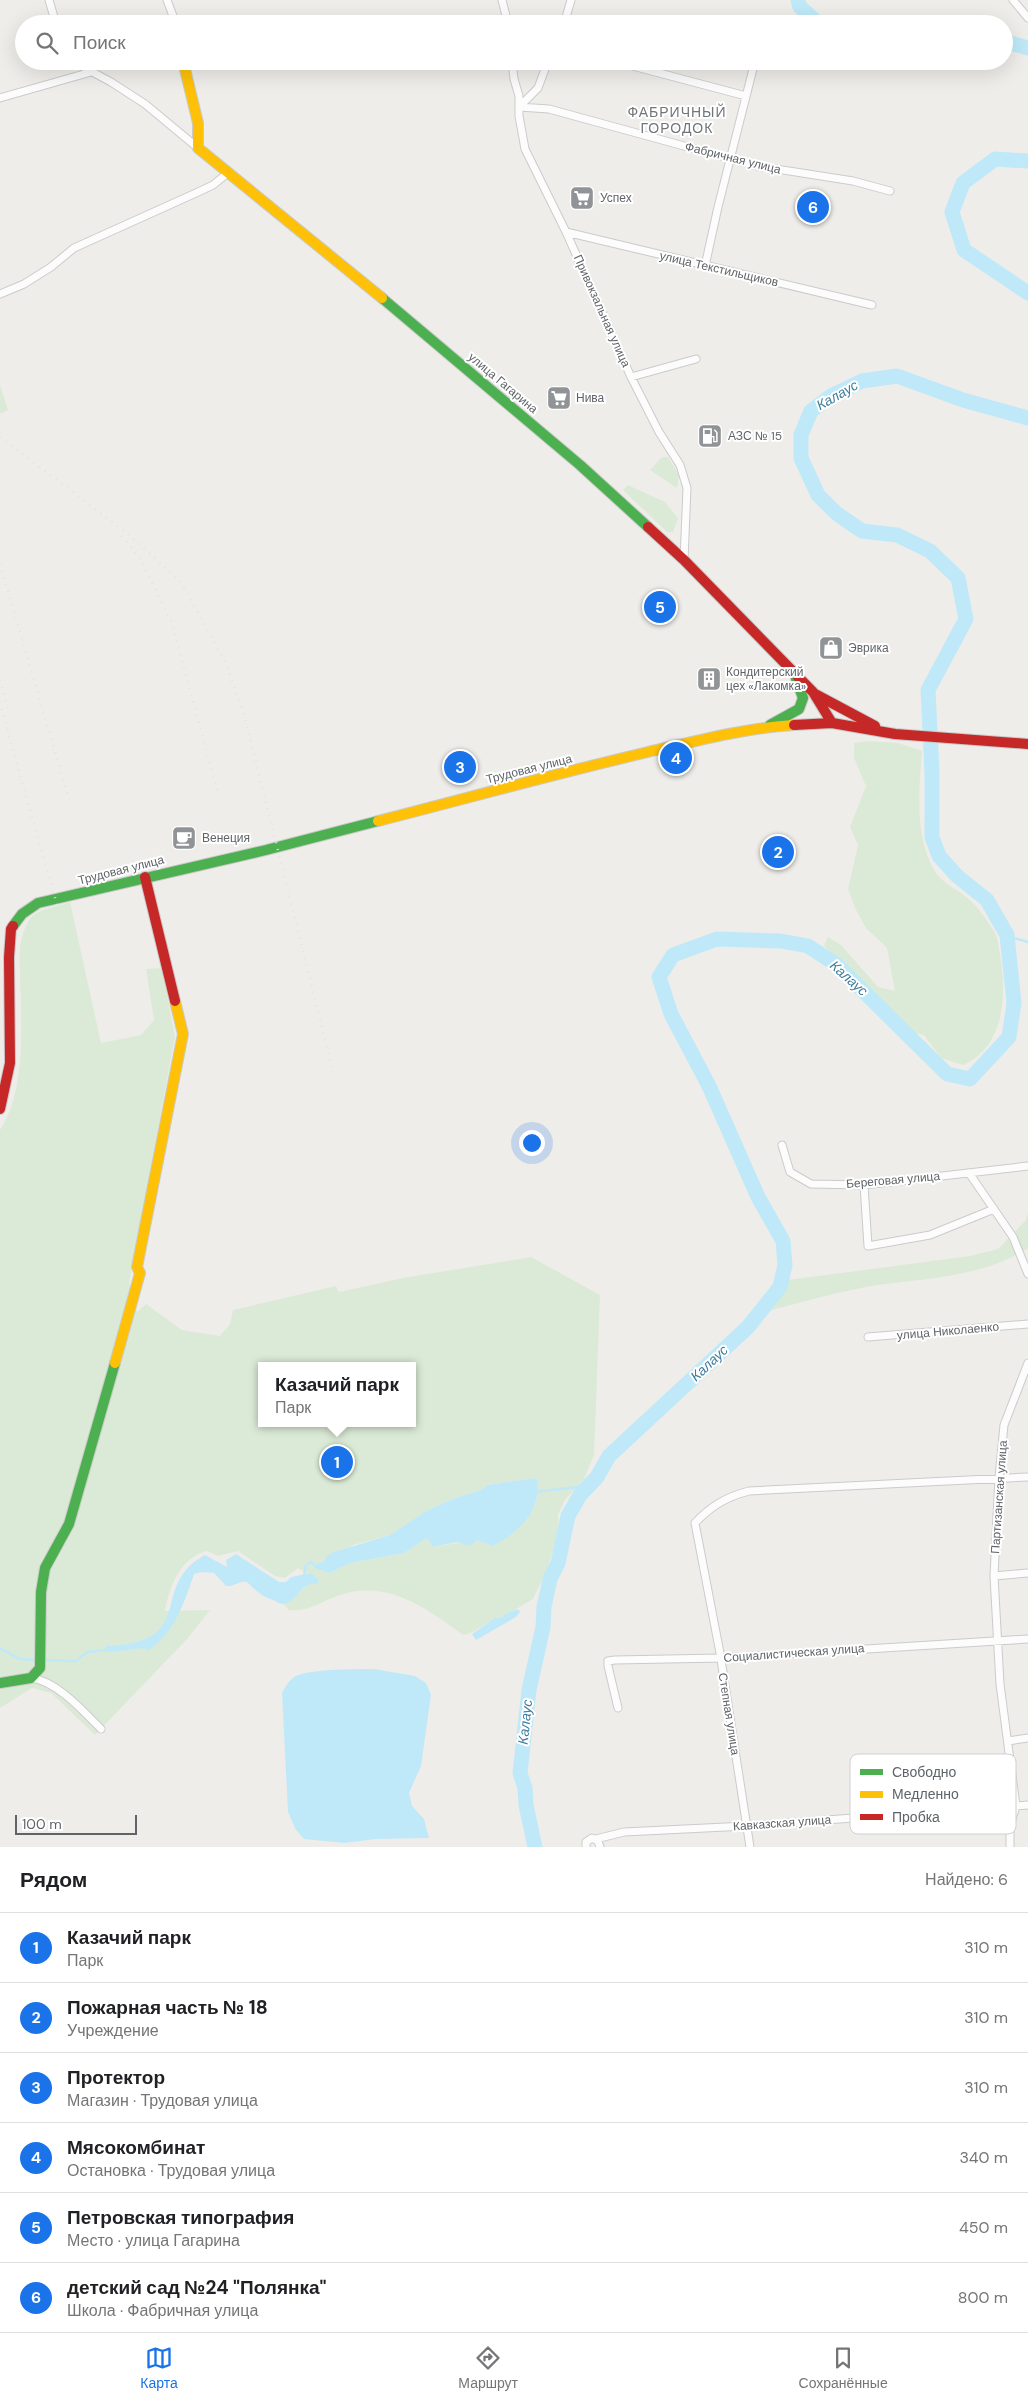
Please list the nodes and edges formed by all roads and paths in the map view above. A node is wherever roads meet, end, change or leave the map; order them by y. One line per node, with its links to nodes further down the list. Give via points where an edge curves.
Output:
1 (50, 0): 6 (street)
2 (168, 0): 7 (street)
3 (502, 0): 8 (street)
4 (571, 0): 9 (street)
5 (1013, 0): 10 (street)
6 (54, 15)
7 (173, 15)
8 (506, 15)
9 (567, 15)
10 (1028, 18)
11 (88, 70): 17 (street)
12 (184, 70): 21 (street, via 198,123)
13 (513, 70): 20 (street, Привокзальная улица)
14 (545, 70): 20 (street, via 538,88)
15 (648, 70): 18 (street)
16 (753, 70): 18 (street)
17 (91, 72): 19 (street); 21 (street, via 145,104)
18 (746, 96): 22 (street)
19 (0, 98)
20 (519, 107): 22 (street, Фабричная улица, via 549,109); 25 (street, Привокзальная улица, via 525,149)
21 (198, 148): 23 (street, улица Гагарина)
22 (730, 159): 24 (street, Фабричная улица, via 797,174 853,181); 26 (street)
23 (229, 172): 27 (street, via 213,185 74,248 24,284); 31 (street, улица Гагарина, via 543,432)
24 (890, 191)
25 (566, 232): 26 (street, улица Текстильщиков); 30 (street, Привокзальная улица)
26 (705, 266): 28 (street, улица Текстильщиков)
27 (0, 294)
28 (872, 305)
29 (696, 359): 30 (street)
30 (631, 377): 31 (street, Привокзальная улица, via 659,432 680,464 687,488)
31 (684, 560): 32 (street, улица Гагарина)
32 (790, 667): 33 (street, улица Гагарина); 35 (street, via 803,698 799,709)
33 (813, 692): 34 (street, улица Гагарина); 36 (street, via 863,721)
34 (832, 723): 35 (street, Трудовая улица); 36 (street, Трудовая улица)
35 (768, 727): 40 (street, Трудовая улица, via 614,760 266,850)
36 (895, 734): 38 (street)
37 (1028, 740): 38 (street)
38 (971, 741): 39 (street)
39 (1028, 744)
40 (145, 877): 41 (street, Трудовая улица, via 38,903 22,914 11,929 10,1063); 58 (street, via 183,1034 137,1267 140,1273 69,1524 45,1568 41,1592 40,1668)
41 (0, 1109)
42 (782, 1145): 45 (street, Береговая улица, via 790,1172 812,1184)
43 (1028, 1166): 44 (street, Береговая улица)
44 (969, 1173): 45 (street, Береговая улица); 46 (street)
45 (864, 1185): 46 (street, via 868,1246 930,1235)
46 (994, 1209): 47 (street, via 1012,1237)
47 (1028, 1274)
48 (1028, 1324): 49 (street, улица Николаенко)
49 (868, 1337)
50 (1028, 1363): 51 (street, Партизанская улица, via 1004,1426)
51 (999, 1477): 52 (street); 54 (street, Партизанская улица); 57 (street, Степная улица, via 750,1491 719,1502 695,1524)
52 (1028, 1477)
53 (1028, 1573): 54 (street)
54 (994, 1576): 56 (street, Партизанская улица)
55 (1028, 1639): 56 (street, Социалистическая улица)
56 (997, 1640): 57 (street, Социалистическая улица); 63 (street, Партизанская улица)
57 (721, 1658): 60 (street, Социалистическая улица, via 608,1662); 68 (street, Степная улица)
58 (31, 1678): 59 (street); 61 (street, via 40,1679 63,1694)
59 (0, 1683)
60 (618, 1708)
61 (101, 1729)
62 (1028, 1738): 63 (street)
63 (1008, 1741): 64 (street, Партизанская улица)
64 (1010, 1754)
65 (1028, 1805): 66 (street, Кавказская улица)
66 (1016, 1806)
67 (850, 1818): 68 (street, Кавказская улица)
68 (746, 1826): 70 (street, Кавказская улица, via 624,1832); 73 (street, Степная улица)
69 (1010, 1834): 74 (street, Партизанская улица)
70 (596, 1840): 71 (street, Кавказская улица, via 588,1840); 72 (street)
71 (586, 1847)
72 (600, 1847)
73 (750, 1847)
74 (1010, 1847)

